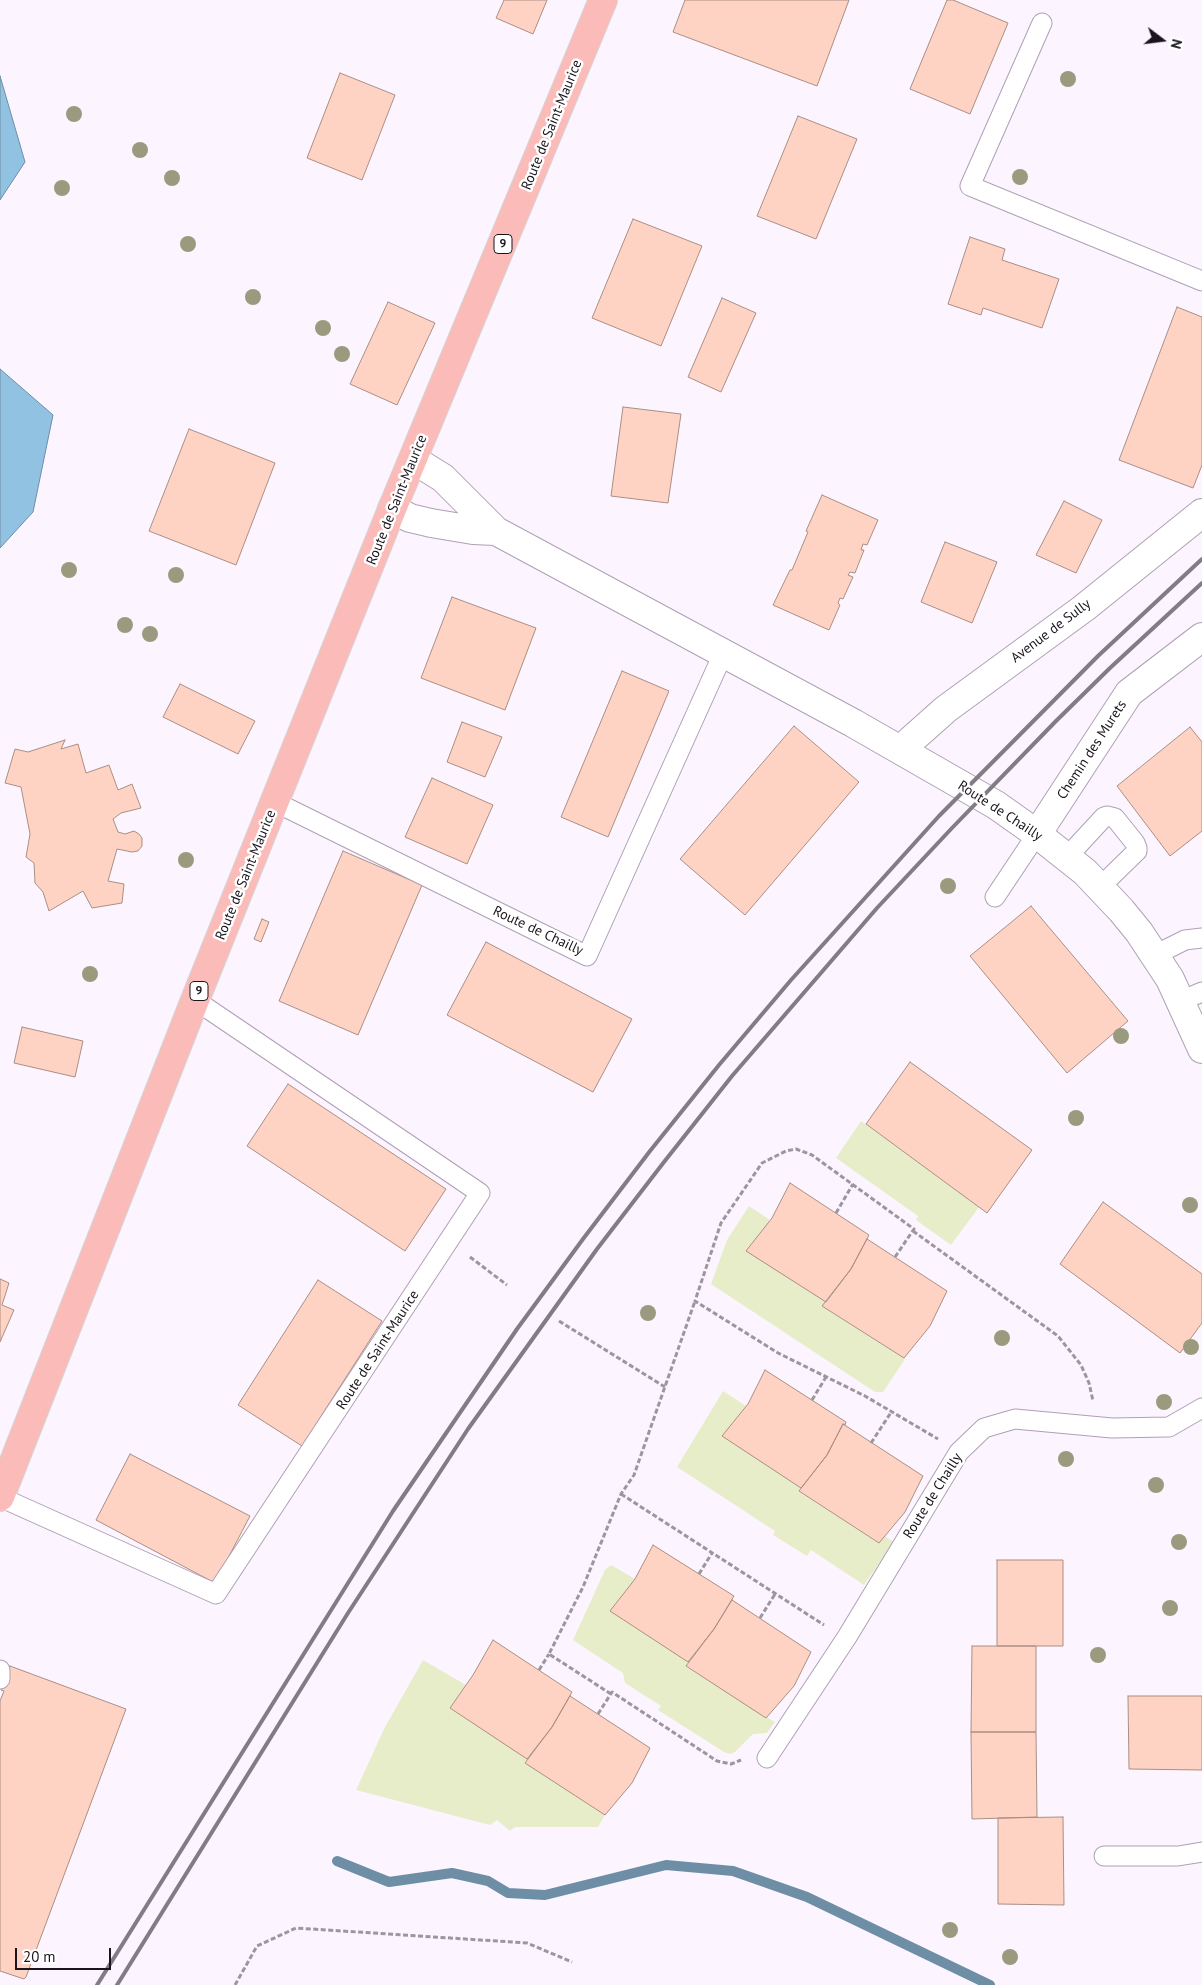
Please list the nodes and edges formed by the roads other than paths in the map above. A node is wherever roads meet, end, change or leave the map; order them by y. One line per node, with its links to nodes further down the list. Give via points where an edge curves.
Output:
1 (603, 0): 4 (main road, Route de Saint-Maurice / 9)
2 (1042, 23): 3 (lane, via 970,186)
3 (1202, 282)
4 (414, 460): 5 (main road, Route de Saint-Maurice / 9); 7 (street, Route de Chailly, via 442,478)
5 (392, 509): 7 (street, Route de Chailly, via 431,523); 11 (main road, Route de Saint-Maurice / 9)
6 (1202, 513): 10 (street, Avenue de Sully, via 1084,608 946,709 910,741)
7 (496, 531): 9 (street, Route de Chailly)
8 (1202, 636): 12 (street, Chemin des Murets, via 1129,693)
9 (723, 654): 10 (street, Route de Chailly); 11 (lane, Route de Chailly, via 587,956)
10 (904, 752): 12 (street, Route de Chailly, via 996,805)
11 (275, 802): 19 (main road, Route de Saint-Maurice / 9)
12 (1037, 834): 13 (street, Route de Chailly); 15 (lane)
13 (1067, 857): 14 (street, Route de Chailly); 14 (lane, via 1104,817 1115,818 1137,848)
14 (1100, 887): 17 (street, Route de Chailly, via 1122,910)
15 (995, 898)
16 (1202, 938): 17 (lane, via 1185,940)
17 (1155, 956): 18 (street, Route de Chailly)
18 (1191, 996): 20 (street, Route de Chailly)
19 (195, 1000): 22 (main road, Route de Saint-Maurice / 9); 22 (lane, Route de Saint-Maurice, via 480,1193 216,1594)
20 (1202, 1049)
21 (1202, 1408): 25 (lane, Route de Chailly, via 1169,1428 1112,1428 1015,1420 984,1428 959,1452 846,1639)
22 (0, 1497)
23 (0, 1670): 24 (lane)
24 (0, 1679)
25 (770, 1752)
26 (1202, 1852): 27 (lane, via 1178,1856)
27 (1104, 1856)

